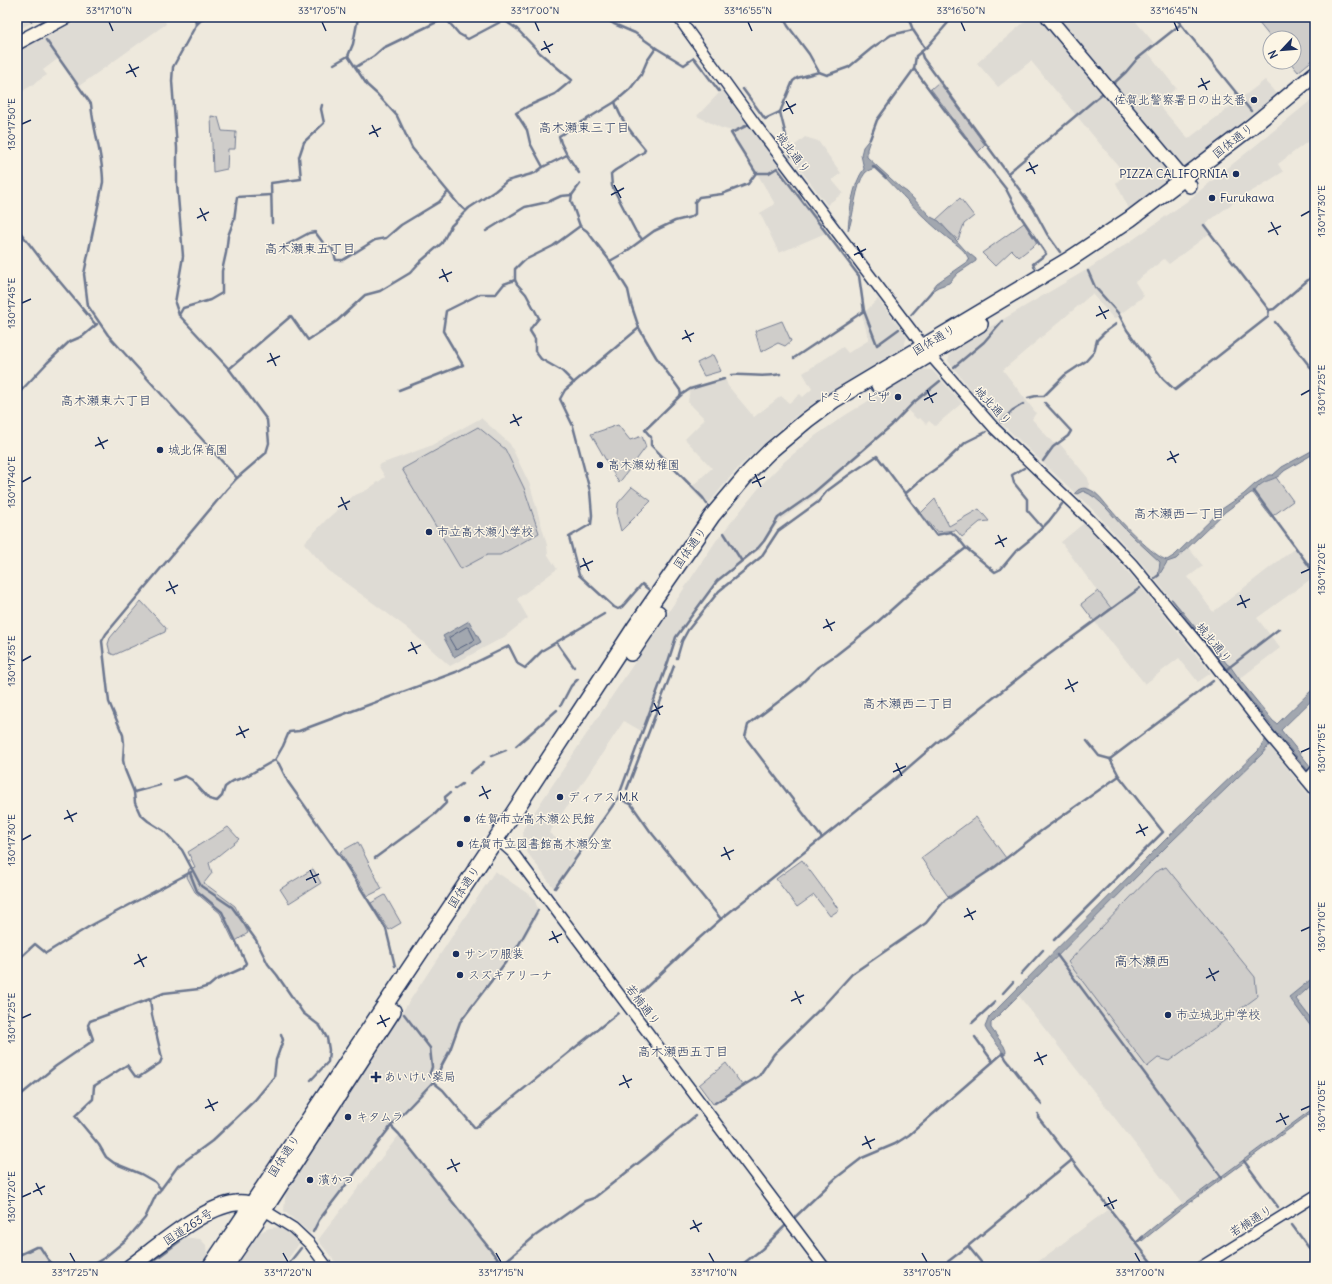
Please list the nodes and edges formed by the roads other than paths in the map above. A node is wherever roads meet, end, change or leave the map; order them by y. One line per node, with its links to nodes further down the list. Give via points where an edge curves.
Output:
1 (66, 17): 4 (main road)
2 (678, 17): 8 (street, 城北通り, via 756,125)
3 (1048, 17): 7 (main road)
4 (17, 43)
5 (1315, 74): 7 (highway, 国体通り)
6 (1315, 87): 7 (highway, 国体通り)
7 (1187, 182): 8 (highway, 国体通り, via 1078,264)
8 (927, 351): 9 (street, 城北通り, via 995,428 1132,564 1268,733); 11 (highway, 国体通り, via 819,422 777,458 738,498 716,526)
9 (1311, 776): 10 (street, 城北通り)
10 (1315, 790)
11 (500, 842): 13 (highway, 国体通り, via 426,961); 18 (street, 若楠通り, via 513,853)
12 (1315, 1196): 19 (street, 若楠通り)
13 (258, 1207): 14 (highway, 国道263号, via 237,1202 226,1204 200,1216); 15 (highway); 16 (highway); 17 (street, via 293,1228 310,1244)
14 (130, 1267)
15 (210, 1267)
16 (225, 1267)
17 (327, 1267)
18 (824, 1267)
19 (1201, 1267)

